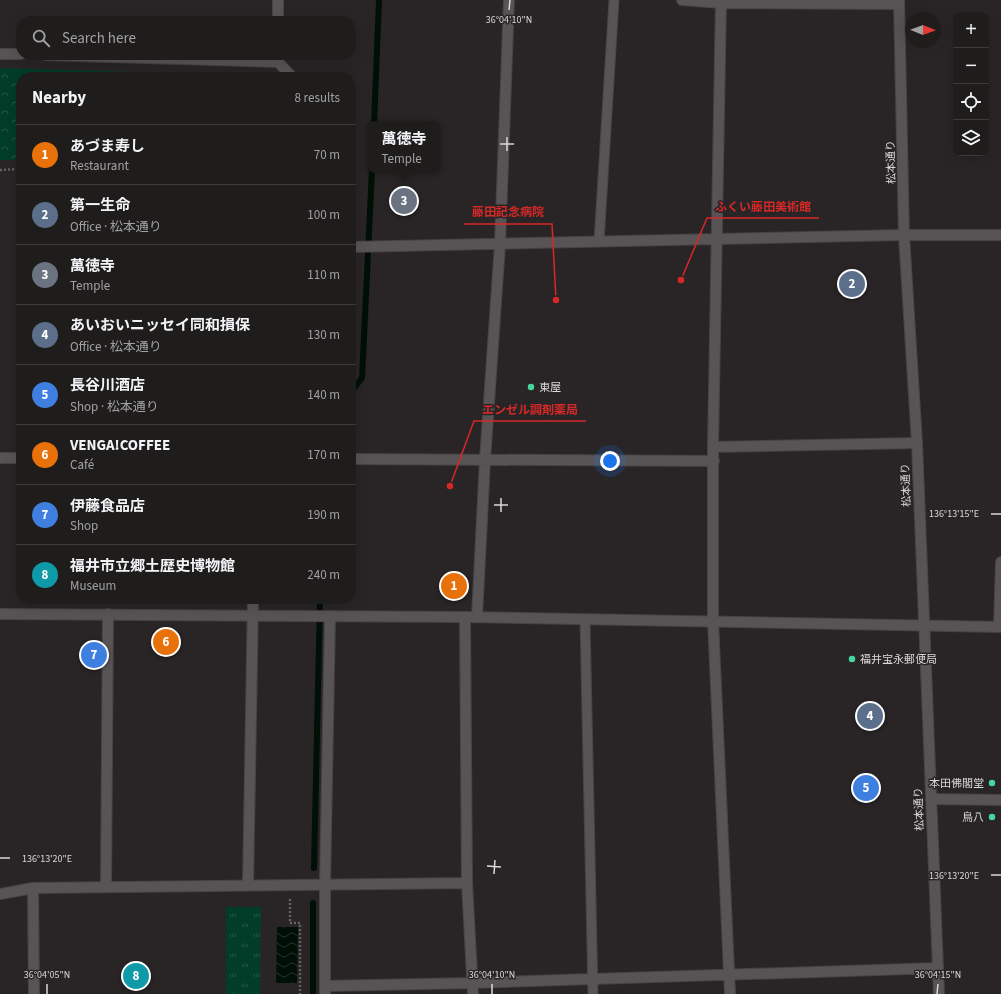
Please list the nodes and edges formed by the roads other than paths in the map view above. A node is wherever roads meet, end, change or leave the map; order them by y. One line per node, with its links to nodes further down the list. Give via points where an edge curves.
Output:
1 (278, 0): 7 (street)
2 (509, 0): 16 (street)
3 (614, 0): 15 (lane)
4 (682, 0): 5 (street)
5 (721, 1): 6 (street); 14 (street)
6 (899, 2): 12 (street, 松本通り)
7 (278, 16)
8 (0, 54): 9 (street)
9 (16, 54)
10 (279, 60): 11 (street)
11 (288, 72)
12 (904, 235): 13 (street); 14 (street); 18 (street, 松本通り)
13 (1001, 235)
14 (717, 239): 15 (street); 19 (street)
15 (599, 242): 16 (street)
16 (500, 244): 17 (street); 23 (street)
17 (356, 247)
18 (917, 443): 19 (street); 35 (street, 松本通り)
19 (713, 447): 24 (street)
20 (0, 458): 21 (street)
21 (16, 458)
22 (356, 459): 23 (street)
23 (485, 460): 24 (street); 32 (street)
24 (714, 461): 34 (street)
25 (1001, 562): 36 (street)
26 (253, 604): 29 (street)
27 (0, 614): 28 (street)
28 (108, 614): 29 (street); 42 (street)
29 (252, 614): 30 (street); 41 (street)
30 (321, 616): 31 (street); 40 (street)
31 (465, 617): 32 (street); 39 (street)
32 (477, 617): 33 (street)
33 (585, 619): 34 (street); 47 (lane)
34 (713, 620): 35 (street); 46 (street)
35 (924, 626): 36 (street); 37 (street, 松本通り)
36 (1000, 627)
37 (931, 799): 38 (street); 45 (street, 松本通り)
38 (1001, 800)
39 (467, 883): 40 (street); 48 (street)
40 (325, 885): 41 (street); 49 (street)
41 (248, 886): 42 (street)
42 (106, 887): 43 (street)
43 (33, 888): 44 (street); 50 (street)
44 (0, 894)
45 (938, 968): 46 (street); 54 (street, 松本通り)
46 (730, 974): 47 (street); 53 (street)
47 (592, 979): 48 (street); 52 (lane)
48 (472, 983): 49 (street); 51 (street)
49 (325, 990)
50 (34, 994)
51 (472, 994)
52 (593, 994)
53 (730, 994)
54 (939, 994)

